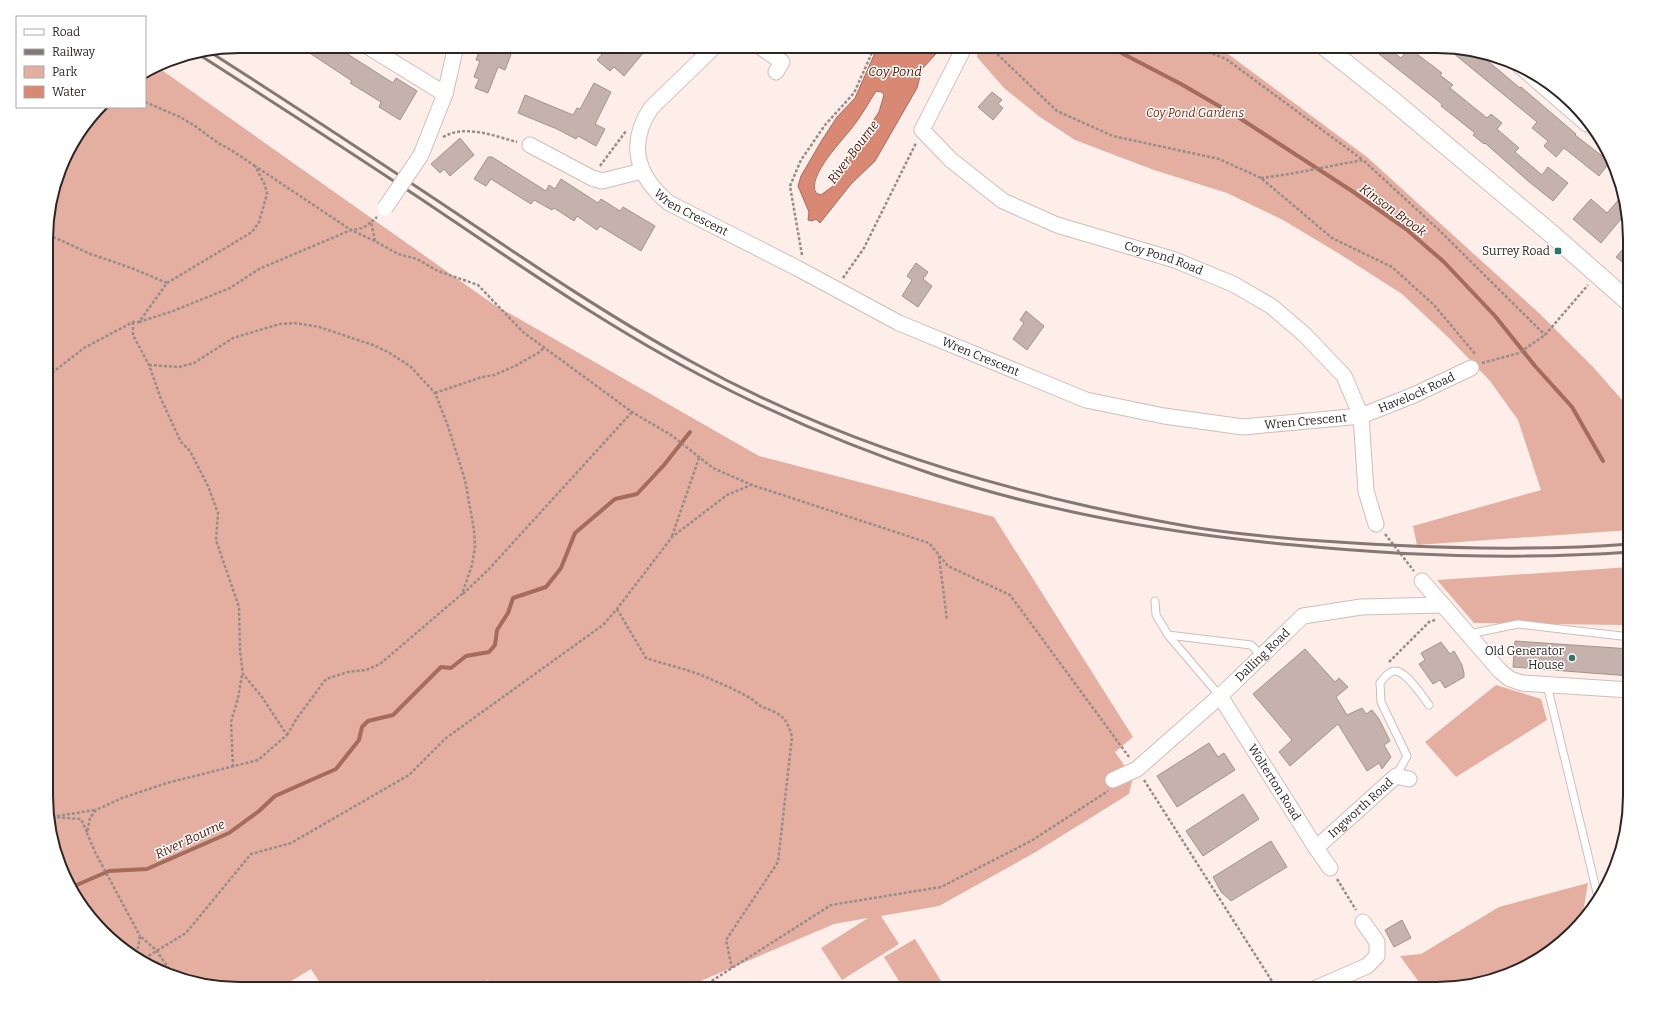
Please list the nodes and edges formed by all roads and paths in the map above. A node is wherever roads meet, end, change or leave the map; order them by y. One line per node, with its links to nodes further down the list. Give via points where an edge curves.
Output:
1 (378, 53): 12 (street)
2 (454, 53): 12 (street)
3 (708, 53): 15 (street, via 651,108)
4 (770, 53): 10 (street)
5 (872, 53): 29 (path, via 854,93 825,125 801,160 790,186)
6 (961, 53): 16 (street)
7 (996, 53): 23 (path, via 1057,112 1113,136 1219,159)
8 (1211, 53): 19 (path, via 1226,59)
9 (1339, 53): 33 (street)
10 (783, 62)
11 (1544, 87): 14 (street)
12 (445, 94): 24 (street, bridge, via 421,155)
13 (146, 102): 20 (path, via 180,117)
14 (1574, 113)
15 (643, 120): 21 (street, via 638,149); 22 (path, via 628,128)
16 (922, 130): 32 (path, via 864,248); 43 (street, Coy Pond Road, via 951,160 1004,201 1057,226 1175,260 1233,284 1271,306 1305,335 1344,376)
17 (439, 139): 18 (path, via 449,133 472,130)
18 (530, 145): 22 (street)
19 (1363, 160): 23 (path, via 1324,166 1296,174); 36 (path)
20 (255, 166): 26 (path); 31 (path, via 267,194 256,227 234,244)
21 (642, 170): 22 (street, via 602,181); 32 (street, Wren Crescent, via 654,188 669,203)
22 (592, 178)
23 (1261, 178): 36 (path, via 1332,238 1392,267 1434,305 1483,363 1518,353)
24 (383, 211): 25 (path)
25 (372, 222): 26 (path, via 363,228); 28 (path)
26 (351, 230): 28 (path); 35 (path, via 259,269 230,288)
27 (53, 237): 31 (path)
28 (375, 240): 37 (path, via 398,254 418,259 438,271 478,285 523,332)
29 (803, 260)
30 (1591, 282): 36 (path)
31 (168, 283): 35 (path)
32 (836, 289): 43 (street, Wren Crescent, via 899,323 1086,400 1164,416 1243,427)
33 (1623, 297)
34 (133, 322): 35 (path); 38 (path, via 133,335); 40 (path, via 84,348)
35 (139, 322)
36 (1545, 334)
37 (545, 347): 41 (path, via 494,375); 42 (path)
38 (149, 365): 41 (path, via 179,367 194,363 234,338 280,324 295,323 319,327 394,355 410,366); 59 (path, via 181,442 190,451 218,513 216,540 239,607)
39 (1471, 368): 43 (street, Havelock Road)
40 (53, 372)
41 (435, 393): 50 (path, via 462,468 473,522 475,547)
42 (632, 412): 44 (path, via 671,435); 50 (path, via 489,569)
43 (1361, 416): 46 (street, Coy Pond Road, via 1366,491)
44 (699, 458): 45 (path, via 712,468); 47 (path)
45 (752, 485): 47 (path, via 727,495); 48 (path, via 929,543)
46 (1376, 524): 49 (path)
47 (672, 537): 52 (path)
48 (939, 556): 54 (path); 66 (path, via 948,566 1010,595)
49 (1422, 581): 53 (street)
50 (462, 594): 65 (path, via 380,664 366,670 326,678)
51 (1156, 601): 56 (lane, via 1156,615)
52 (617, 609): 80 (path, via 603,625 446,738 409,775 291,842 251,854 186,933); 84 (path, via 646,658 706,676 779,713 790,728 792,737 778,862 726,940)
53 (1446, 609): 55 (street); 58 (street, Dalling Road, via 1361,607 1303,616); 60 (path, via 1429,622 1383,668)
54 (947, 620)
55 (1468, 634): 57 (lane, via 1518,624); 61 (street, via 1510,679 1522,683)
56 (1168, 635): 58 (lane, via 1251,645); 63 (lane)
57 (1623, 636)
58 (1262, 656): 63 (street, Dalling Road)
59 (243, 674): 65 (path); 67 (path, via 232,722)
60 (1380, 682): 64 (lane, via 1392,672 1404,673); 69 (lane, via 1381,702 1408,756)
61 (1547, 685): 62 (street); 77 (lane)
62 (1623, 690)
63 (1220, 696): 68 (street, Dalling Road); 75 (street, Wolterton Road)
64 (1428, 705)
65 (287, 735): 67 (path, via 258,760)
66 (1124, 750)
67 (233, 767): 71 (path, via 167,783)
68 (1137, 769): 70 (street, Dalling Road); 86 (path)
69 (1403, 777): 75 (street, Ingworth Road)
70 (1113, 780): 84 (path, via 1110,790 1031,840 941,887 831,905)
71 (96, 810): 72 (path); 74 (path, via 90,818)
72 (54, 816)
73 (55, 817): 74 (path, via 81,819)
74 (87, 833): 79 (path)
75 (1316, 848): 76 (street, Wolterton Road)
76 (1333, 872): 78 (path)
77 (1597, 891)
78 (1363, 922): 87 (street, via 1377,942 1377,956 1367,966)
79 (140, 936): 80 (path); 81 (path)
80 (156, 950): 82 (path); 83 (path)
81 (137, 952)
82 (146, 957)
83 (169, 968)
84 (732, 968): 85 (path)
85 (710, 982)
86 (1273, 982)
87 (1330, 982)

